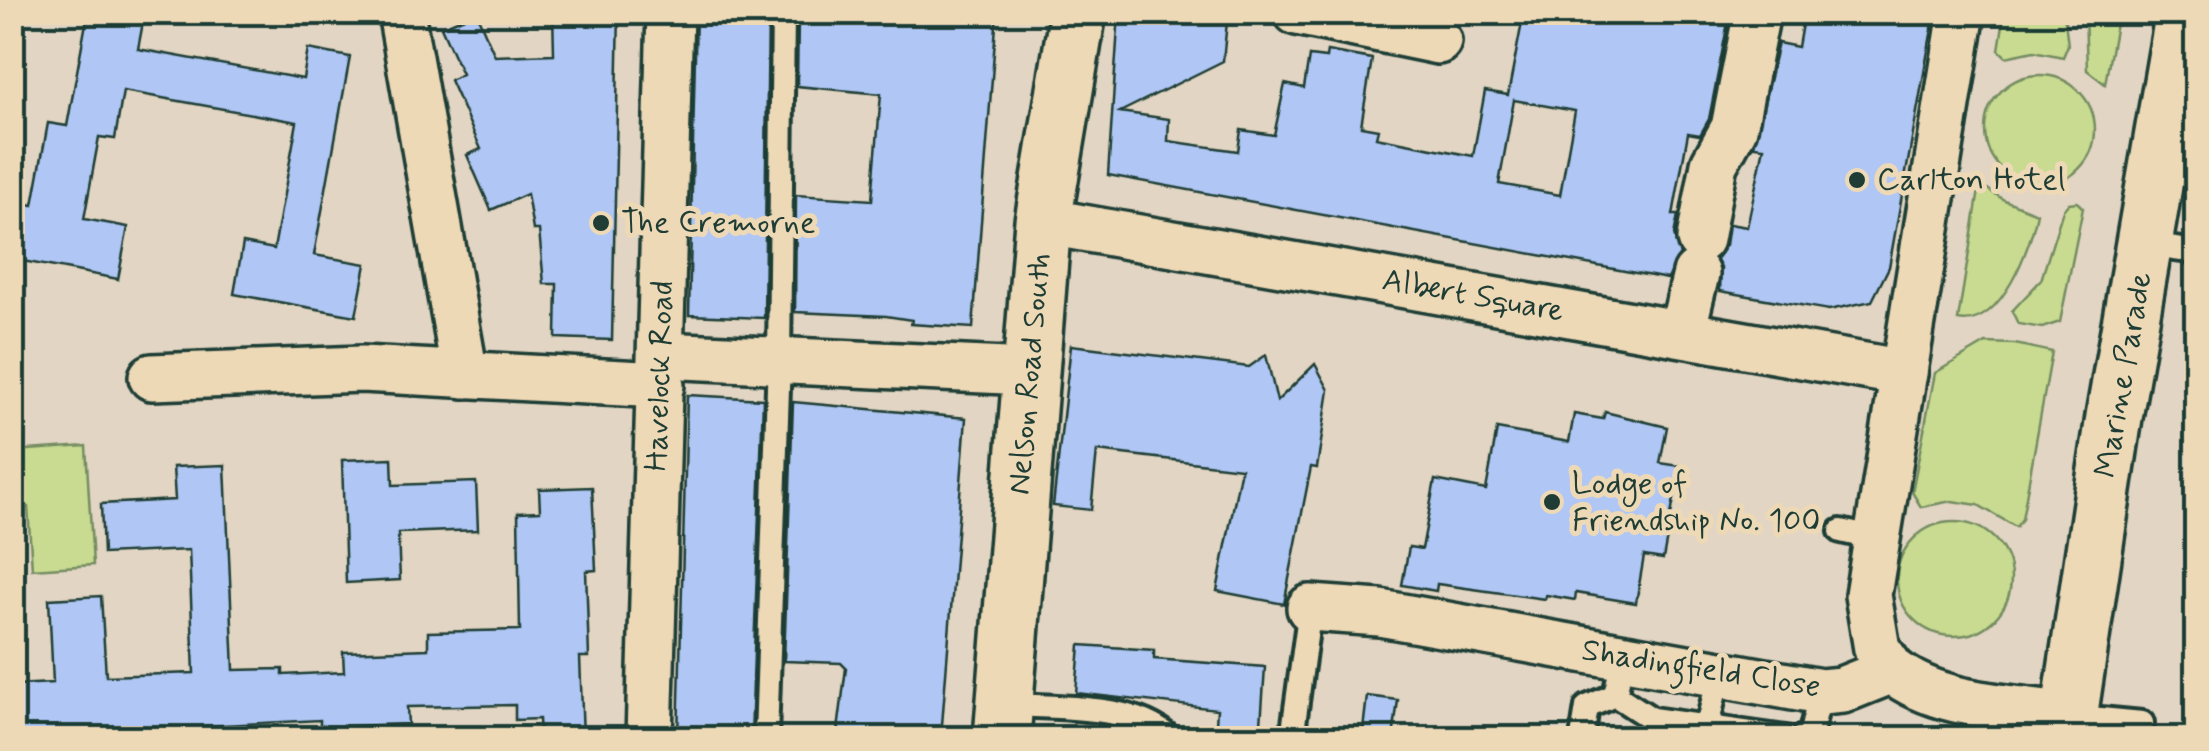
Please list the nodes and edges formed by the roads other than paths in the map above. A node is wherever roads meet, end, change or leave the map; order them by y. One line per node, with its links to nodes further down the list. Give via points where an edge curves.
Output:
1 (401, 12): 17 (street)
2 (670, 12): 14 (street, Havelock Road)
3 (782, 12): 13 (lane)
4 (1078, 12): 10 (street, Nelson Road South)
5 (1297, 12): 9 (street)
6 (1756, 12): 12 (street, via 1734,128 1714,164)
7 (1962, 12): 16 (street)
8 (2184, 12): 11 (street, Marine Parade)
9 (1438, 41)
10 (1043, 221): 12 (street, Albert Square); 15 (street, Nelson Road South)
11 (2172, 248): 25 (street, Marine Parade, via 2114,418)
12 (1682, 332): 16 (street, Albert Square)
13 (778, 359): 14 (street); 15 (street); 29 (lane)
14 (662, 370): 17 (street); 28 (street, Havelock Road)
15 (1028, 372): 24 (street, Nelson Road South)
16 (1904, 372): 20 (street, via 1859,535 1870,625)
17 (465, 375): 18 (street, via 362,370)
18 (152, 377)
19 (1310, 608): 22 (street, Shadingfield Close, via 1380,612); 31 (lane)
20 (1892, 670): 23 (street, Shadingfield Close); 25 (street, via 1935,694)
21 (1718, 675): 22 (street, Shadingfield Close); 23 (street, Shadingfield Close); 26 (lane)
22 (1619, 677): 26 (lane, via 1652,719); 32 (lane, via 1587,707)
23 (1821, 692): 34 (lane, via 1810,736)
24 (1003, 721): 30 (lane, via 1113,714)
25 (2067, 727): 27 (lane)
26 (1707, 728): 33 (lane)
27 (2141, 731)
28 (649, 738)
29 (766, 738)
30 (1170, 738)
31 (1292, 738)
32 (1582, 738)
33 (1786, 738)
34 (1801, 738)

